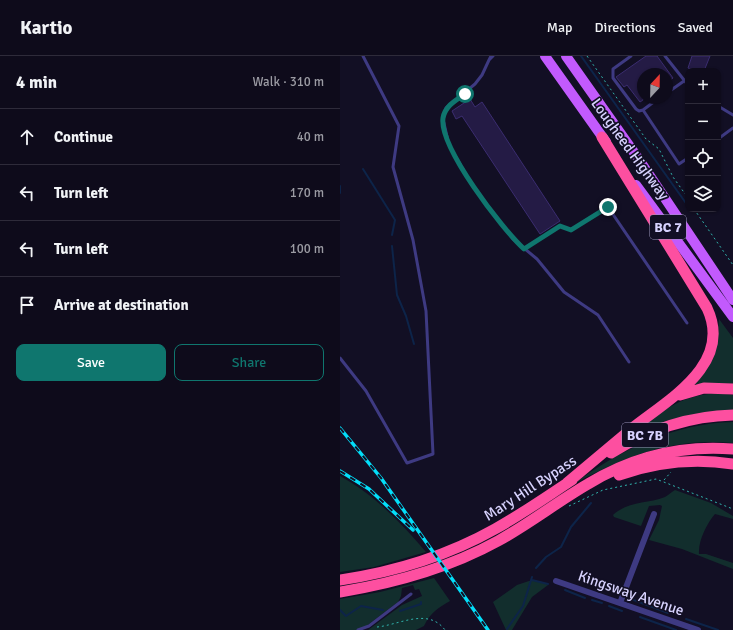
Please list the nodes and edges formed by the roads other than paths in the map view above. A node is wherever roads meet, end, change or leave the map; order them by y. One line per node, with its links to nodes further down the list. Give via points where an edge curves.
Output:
1 (363, 56): 23 (lane, via 399,126 393,167 413,240 426,311 433,454 407,463 366,391)
2 (492, 56): 18 (lane, via 475,84 446,108 443,119 449,145 472,185 513,239)
3 (545, 56): 14 (main road, Lougheed Highway / BC 7)
4 (566, 56): 17 (main road, Lougheed Highway / BC 7)
5 (631, 56): 11 (lane, via 613,69 613,78 636,109)
6 (665, 56): 7 (lane)
7 (684, 81): 8 (lane)
8 (673, 89)
9 (652, 104): 11 (lane)
10 (721, 108): 12 (lane)
11 (643, 110): 16 (lane, via 679,164)
12 (733, 115)
13 (733, 128): 15 (lane)
14 (602, 137): 21 (main road, Lougheed Highway / BC 7); 26 (highway, via 701,298 713,324 713,344 707,360 688,385)
15 (721, 137)
16 (685, 160)
17 (674, 212): 19 (main road); 20 (main road, Lougheed Highway / BC 7)
18 (524, 249): 22 (lane, via 560,226 571,230 608,207); 24 (lane, via 537,259 564,292 598,316)
19 (733, 291)
20 (733, 300)
21 (733, 317)
22 (687, 323)
23 (340, 358)
24 (629, 362)
25 (733, 389): 26 (highway, via 704,388 682,394)
26 (668, 402): 30 (highway)
27 (733, 415): 30 (highway, Mary Hill Bypass / BC 7B, via 693,420 646,435 614,451)
28 (733, 449): 31 (highway, Mary Hill Bypass / BC 7B, via 694,449 646,458 612,470)
29 (733, 464): 31 (highway, via 690,461 650,466 631,471)
30 (567, 483): 33 (highway, Mary Hill Bypass / BC 7B, via 495,529 448,552 396,569)
31 (568, 501): 35 (highway, Mary Hill Bypass / BC 7B, via 455,562 399,580)
32 (654, 514): 37 (street)
33 (340, 580)
34 (556, 581): 37 (street, Kingsway Avenue)
35 (340, 592)
36 (412, 594): 38 (lane, via 369,626)
37 (620, 603): 39 (street, Kingsway Avenue)
38 (358, 630)
39 (698, 630)

